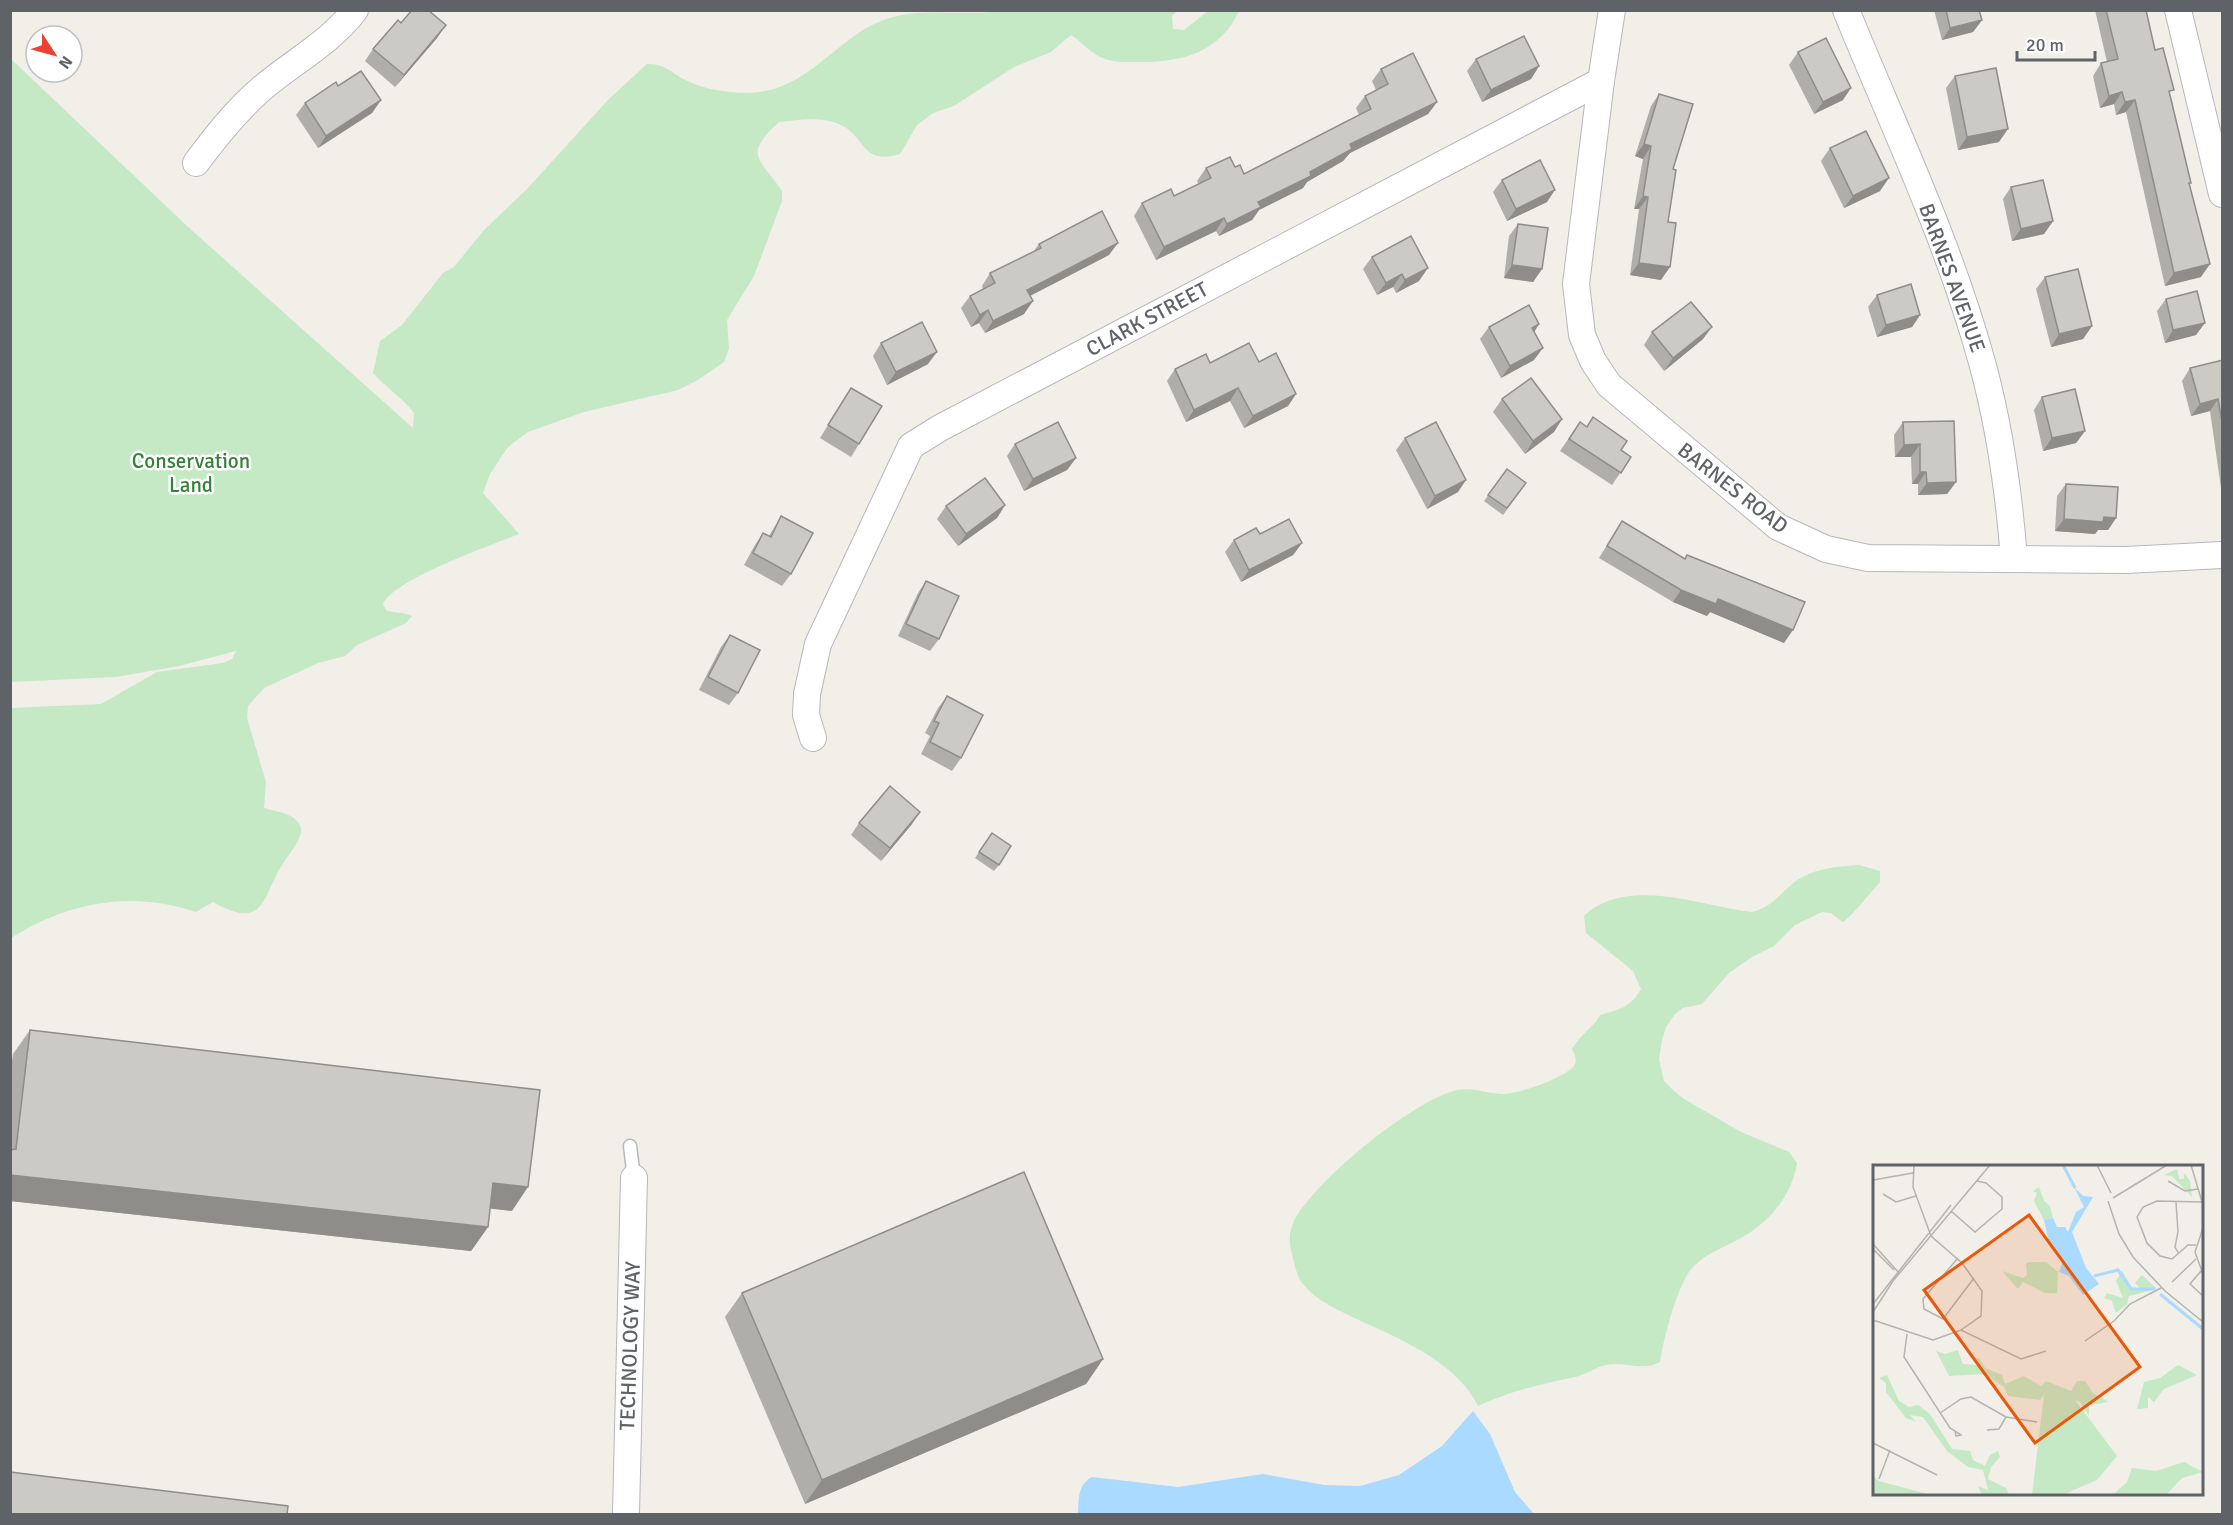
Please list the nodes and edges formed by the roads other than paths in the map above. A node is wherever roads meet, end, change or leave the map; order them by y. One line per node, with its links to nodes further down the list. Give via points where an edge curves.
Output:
1 (355, 10): 6 (street, via 315,50 261,89 228,120)
2 (1612, 10): 5 (street)
3 (1846, 10): 9 (street, BARNES AVENUE, via 1899,134 1983,365 2007,487)
4 (2178, 10): 7 (street)
5 (1601, 81): 9 (street, BARNES ROAD, via 1576,284 1582,335 1609,385 1751,507 1800,539 1868,558); 10 (street, CLARK STREET, via 911,446 818,644 807,694 806,715)
6 (196, 163)
7 (2223, 194)
8 (2223, 555): 9 (street, BARNES ROAD, via 2126,560)
9 (2014, 559)
10 (813, 738)
11 (630, 1146): 12 (lane)
12 (634, 1178): 13 (street, TECHNOLOGY WAY)
13 (626, 1515)

